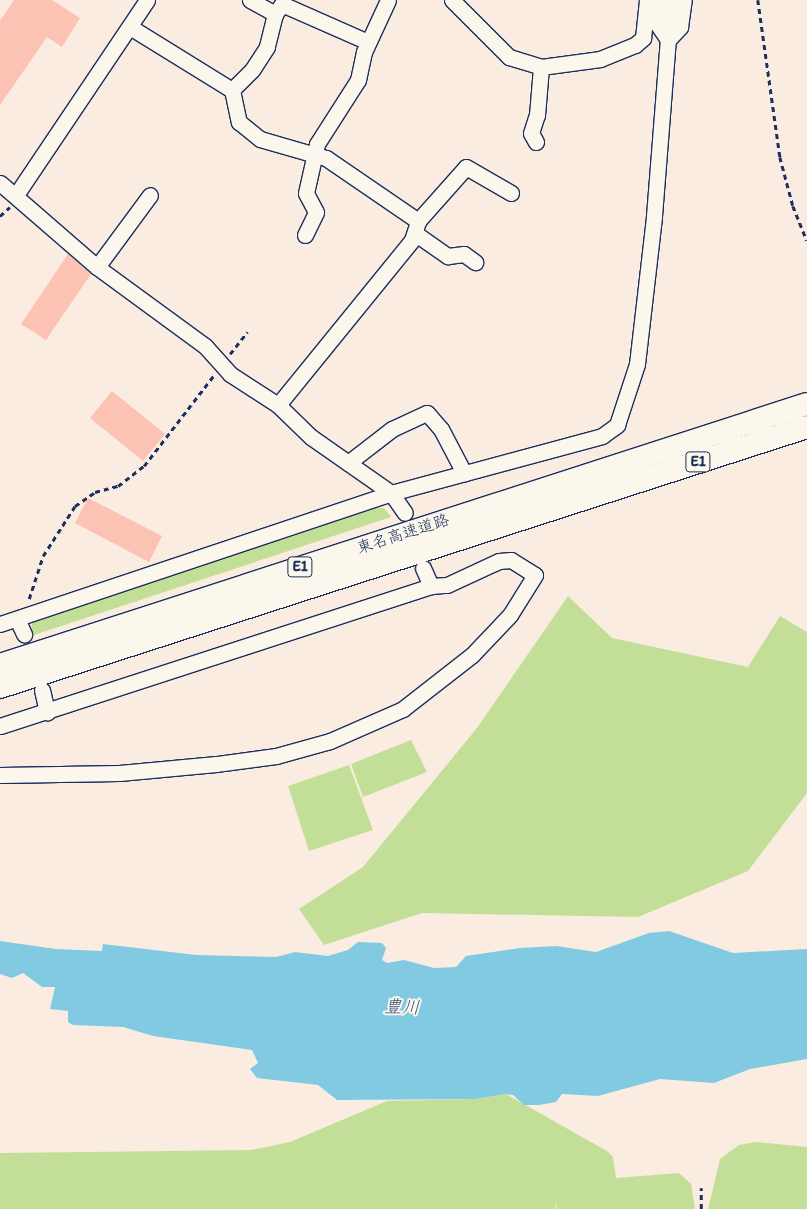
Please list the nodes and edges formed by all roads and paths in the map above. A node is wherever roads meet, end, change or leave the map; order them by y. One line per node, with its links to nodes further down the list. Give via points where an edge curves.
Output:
1 (147, 0): 11 (street)
2 (250, 0): 10 (street)
3 (388, 0): 13 (street)
4 (452, 0): 14 (street, via 509,57)
5 (647, 0): 14 (street, via 643,38 635,45 600,59)
6 (659, 0): 12 (street, via 658,25)
7 (671, 0): 12 (street)
8 (684, 0): 12 (street, via 680,27)
9 (758, 0): 24 (path, via 780,157 793,206)
10 (275, 14): 13 (street, via 282,4); 15 (street, via 267,47)
11 (130, 27): 15 (street); 20 (street)
12 (668, 40): 33 (street, via 637,364 617,425 602,436)
13 (368, 42): 17 (street, via 358,80 327,125)
14 (541, 67): 16 (street, via 541,89 531,133)
15 (232, 90): 17 (street, via 243,128 260,139)
16 (536, 142)
17 (315, 154): 22 (street, via 366,183); 23 (street, via 306,193 316,212)
18 (0, 183): 20 (street)
19 (511, 193): 22 (street, via 466,167)
20 (16, 195): 26 (street, via 16,200)
21 (150, 195): 26 (street)
22 (417, 228): 25 (street, via 448,256 464,254); 30 (street)
23 (306, 235)
24 (807, 240)
25 (475, 262)
26 (96, 267): 28 (street, via 205,346)
27 (247, 332): 28 (path)
28 (221, 365): 30 (street, via 249,389); 38 (path, via 144,466 118,486 95,492 75,506 43,556)
29 (807, 404): 41 (highway, 東名高速道路 / E1, via 600,468)
30 (278, 405): 32 (street, via 311,437)
31 (807, 427): 42 (highway, 東名高速道路 / E1)
32 (348, 463): 33 (street, via 392,429 427,414 441,429); 34 (street)
33 (464, 473): 34 (street)
34 (391, 493): 35 (street); 38 (street)
35 (405, 513)
36 (423, 568): 37 (street)
37 (430, 586): 44 (street); 46 (street, via 447,586 499,561 511,560 535,575 510,615 472,655 403,709 330,741 276,756 216,764 119,772)
38 (22, 617): 39 (street); 40 (street)
39 (0, 624)
40 (24, 634)
41 (0, 665)
42 (0, 688)
43 (42, 690): 44 (street)
44 (47, 712): 45 (street)
45 (0, 726)
46 (0, 775)
47 (702, 1188): 48 (path)
48 (701, 1209)

